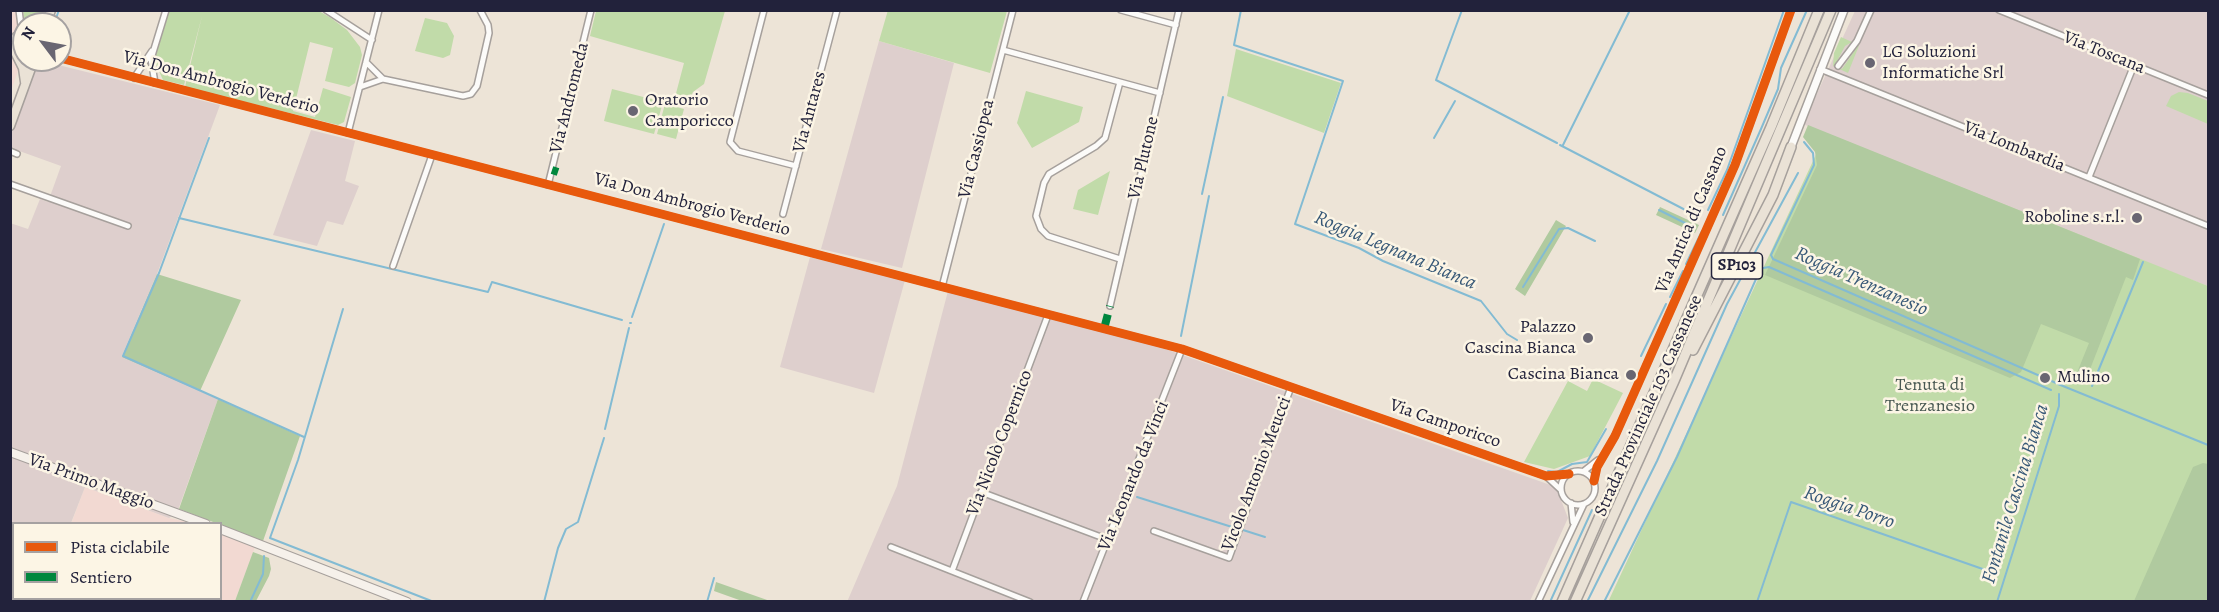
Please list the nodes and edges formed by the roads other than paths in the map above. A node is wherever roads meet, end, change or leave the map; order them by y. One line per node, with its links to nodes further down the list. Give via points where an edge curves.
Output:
1 (166, 10): 19 (street)
2 (326, 10): 18 (street)
3 (379, 10): 18 (street)
4 (480, 10): 29 (street, via 489,33 477,86 471,94 463,96)
5 (591, 10): 45 (street, Via Andromeda)
6 (764, 10): 42 (street, via 730,142 736,150)
7 (837, 10): 42 (street, Via Antares)
8 (1013, 10): 20 (street, Via Cassiopea)
9 (1121, 10): 17 (street)
10 (1179, 10): 17 (street, Via Plutone)
11 (1791, 10): 58 (street, Via Antica di Cassano, via 1736,165)
12 (1819, 10): 79 (highway, Strada Provinciale 103 Cassanese / SP103)
13 (1831, 10): 55 (highway, Strada Provinciale 103 Cassanese / SP103)
14 (1844, 10): 25 (street, SP103)
15 (1871, 10): 24 (street, via 1857,40)
16 (1999, 10): 23 (street, Via Toscana)
17 (1176, 24): 34 (street, Via Plutone)
18 (372, 40): 22 (street)
19 (155, 47): 28 (street); 31 (street, via 150,64)
20 (1003, 50): 30 (street); 51 (street, Via Cassiopea)
21 (72, 61): 28 (street, Via Don Ambrogio Verderio)
22 (366, 62): 29 (street); 33 (street)
23 (2134, 65): 35 (street, Via Toscana); 43 (street)
24 (1838, 66)
25 (1820, 69): 38 (street, SP103); 43 (street, Via Lombardia)
26 (24, 72): 32 (main road)
27 (30, 72): 32 (main road)
28 (134, 78): 31 (street, Via Don Ambrogio Verderio)
29 (383, 79): 33 (street)
30 (1120, 82): 34 (street); 49 (street, via 1104,138 1049,174 1036,216 1046,235)
31 (155, 83): 37 (street, Via Don Ambrogio Verderio)
32 (26, 84): 36 (main road)
33 (360, 87): 37 (street)
34 (1160, 93): 49 (street, Via Plutone)
35 (2208, 95)
36 (10, 126)
37 (348, 133): 41 (street, Via Don Ambrogio Verderio)
38 (1791, 147): 55 (highway, SP103, via 1773,195 1701,337)
39 (10, 151): 40 (street)
40 (18, 154)
41 (432, 155): 45 (street, Via Don Ambrogio Verderio); 50 (street)
42 (796, 166): 46 (street, Via Antares)
43 (2089, 177): 48 (street, Via Lombardia)
44 (10, 184): 47 (street)
45 (548, 185): 51 (street, Via Don Ambrogio Verderio)
46 (783, 214)
47 (128, 226)
48 (2208, 226)
49 (1120, 259): 52 (street, Via Plutone)
50 (393, 266)
51 (942, 287): 53 (street, Via Don Ambrogio Verderio)
52 (1110, 306)
53 (1048, 315): 54 (street, Via Don Ambrogio Verderio); 65 (street, Via Nicolò Copernico)
54 (1182, 349): 56 (street, Via Don Ambrogio Verderio); 72 (street, Via Leonardo da Vinci)
55 (1674, 381): 80 (highway, Strada Provinciale 103 Cassanese / SP103)
56 (1291, 387): 57 (street, Via Don Ambrogio Verderio); 71 (street, Vicolo Antonio Meucci, via 1229,558)
57 (1312, 395): 62 (street, Via Camporicco)
58 (1613, 439): 60 (street, Via Antica di Cassano); 63 (street, Via Antica di Cassano)
59 (10, 452): 68 (main road, Via Primo Maggio)
60 (1584, 471): 61 (street); 63 (street)
61 (1569, 474): 62 (street, Via Camporicco); 64 (street)
62 (1546, 476): 64 (street)
63 (1594, 481): 67 (street, via 1594,495)
64 (1561, 490): 66 (street)
65 (981, 492): 72 (street); 74 (street, Via Nicolò Copernico)
66 (1571, 503): 67 (street); 69 (street)
67 (1584, 504): 69 (street)
68 (201, 522)
69 (1571, 528): 78 (street)
70 (222, 530): 75 (main road)
71 (1154, 531)
72 (1109, 540): 77 (street, Via Leonardo da Vinci)
73 (891, 547): 74 (street)
74 (952, 571): 76 (street)
75 (405, 601)
76 (1030, 602)
77 (1083, 602)
78 (1538, 602)
79 (1562, 602)
80 (1575, 602)

